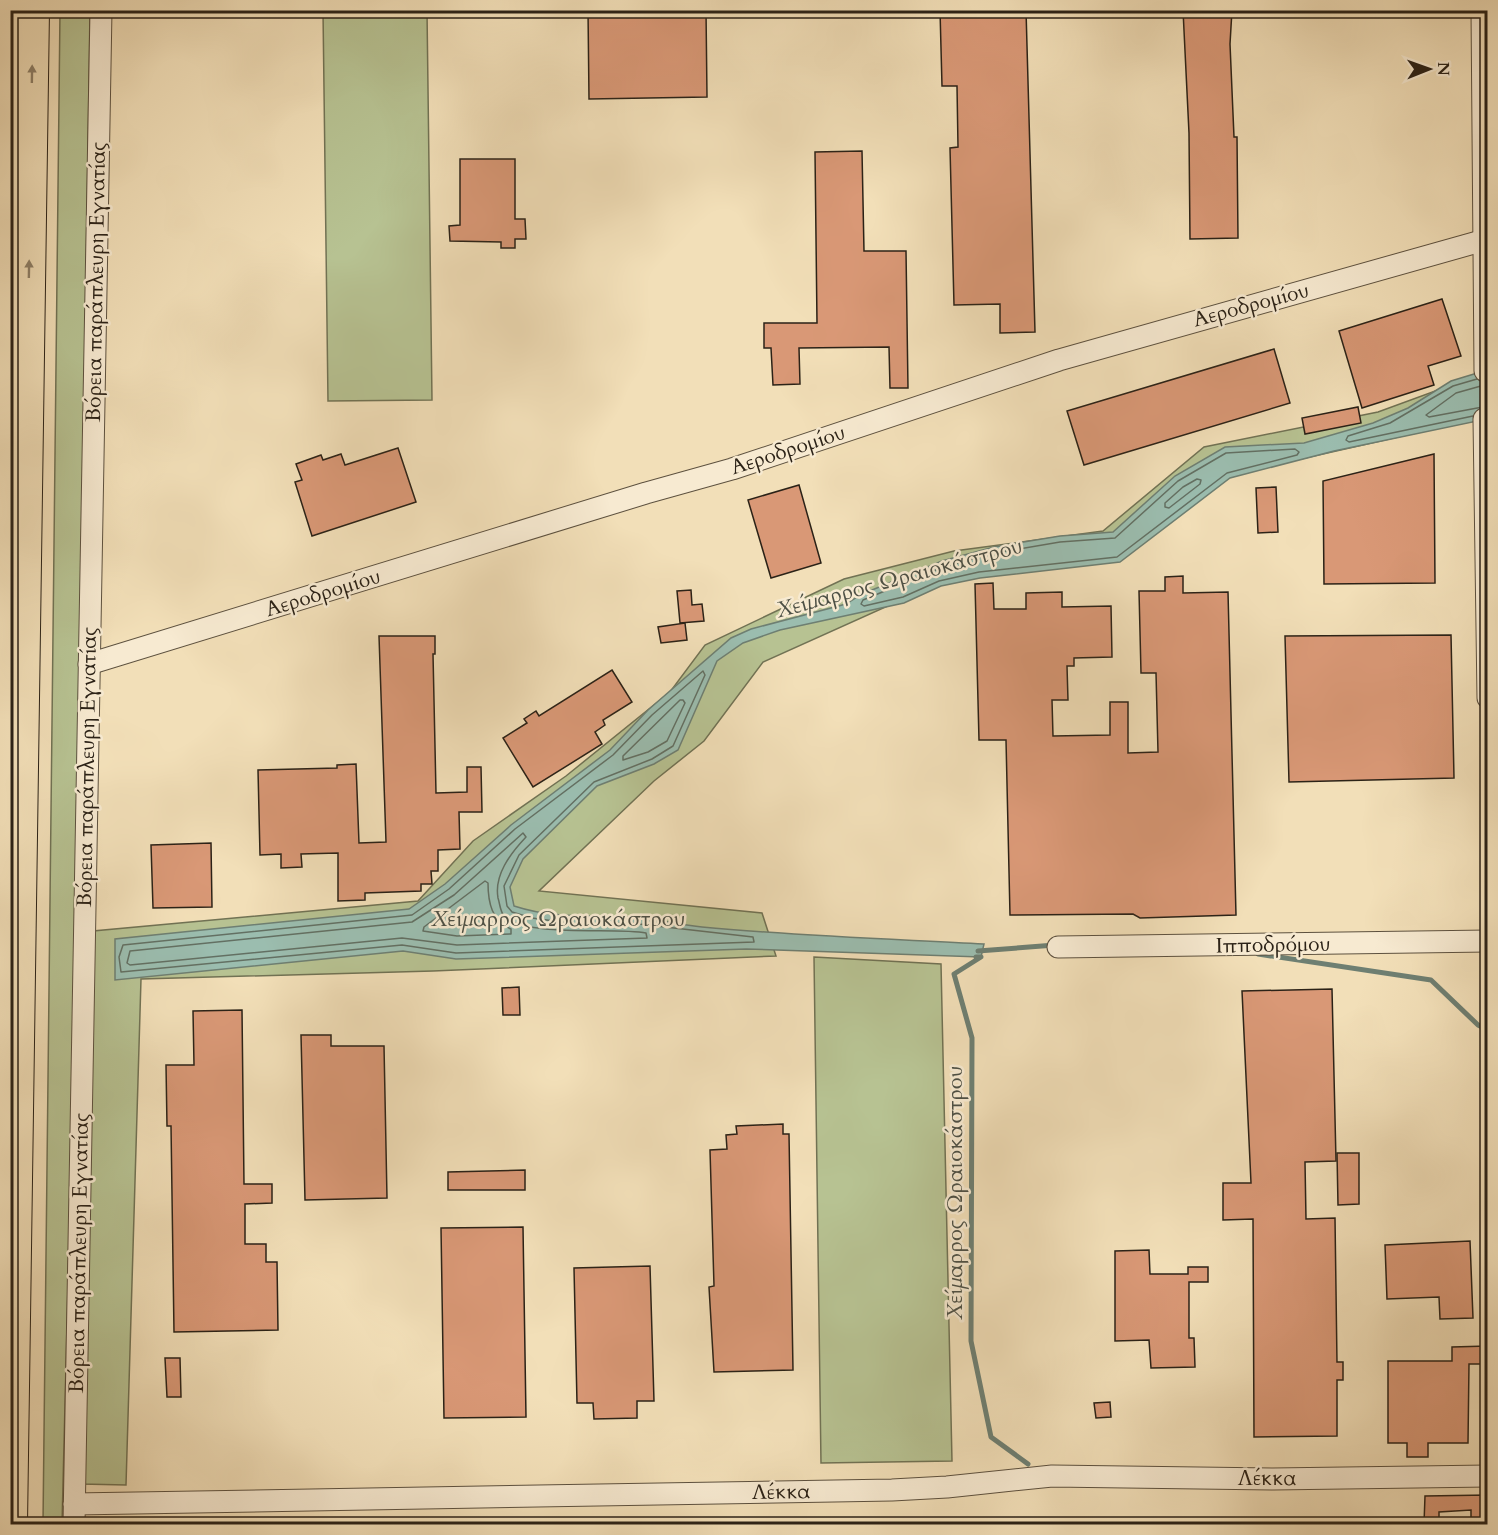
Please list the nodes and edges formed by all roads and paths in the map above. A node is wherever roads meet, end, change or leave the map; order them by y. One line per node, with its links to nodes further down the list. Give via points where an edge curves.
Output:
1 (33, 10): 13 (highway, one-way to 1)
2 (101, 10): 7 (street, Βόρεια παράπλευρη Εγνατίας)
3 (1482, 10): 4 (street)
4 (1486, 239): 5 (street); 7 (street, Αεροδρομίου, via 1047,363 732,469)
5 (1485, 371)
6 (1484, 419): 8 (street)
7 (88, 664): 12 (street, Βόρεια παράπλευρη Εγνατίας)
8 (1488, 698)
9 (1488, 940): 10 (street, Ιπποδρόμου)
10 (1058, 947)
11 (1488, 1476): 12 (street, Λέκκα, via 1052,1476 892,1490)
12 (74, 1514)
13 (10, 1524)

